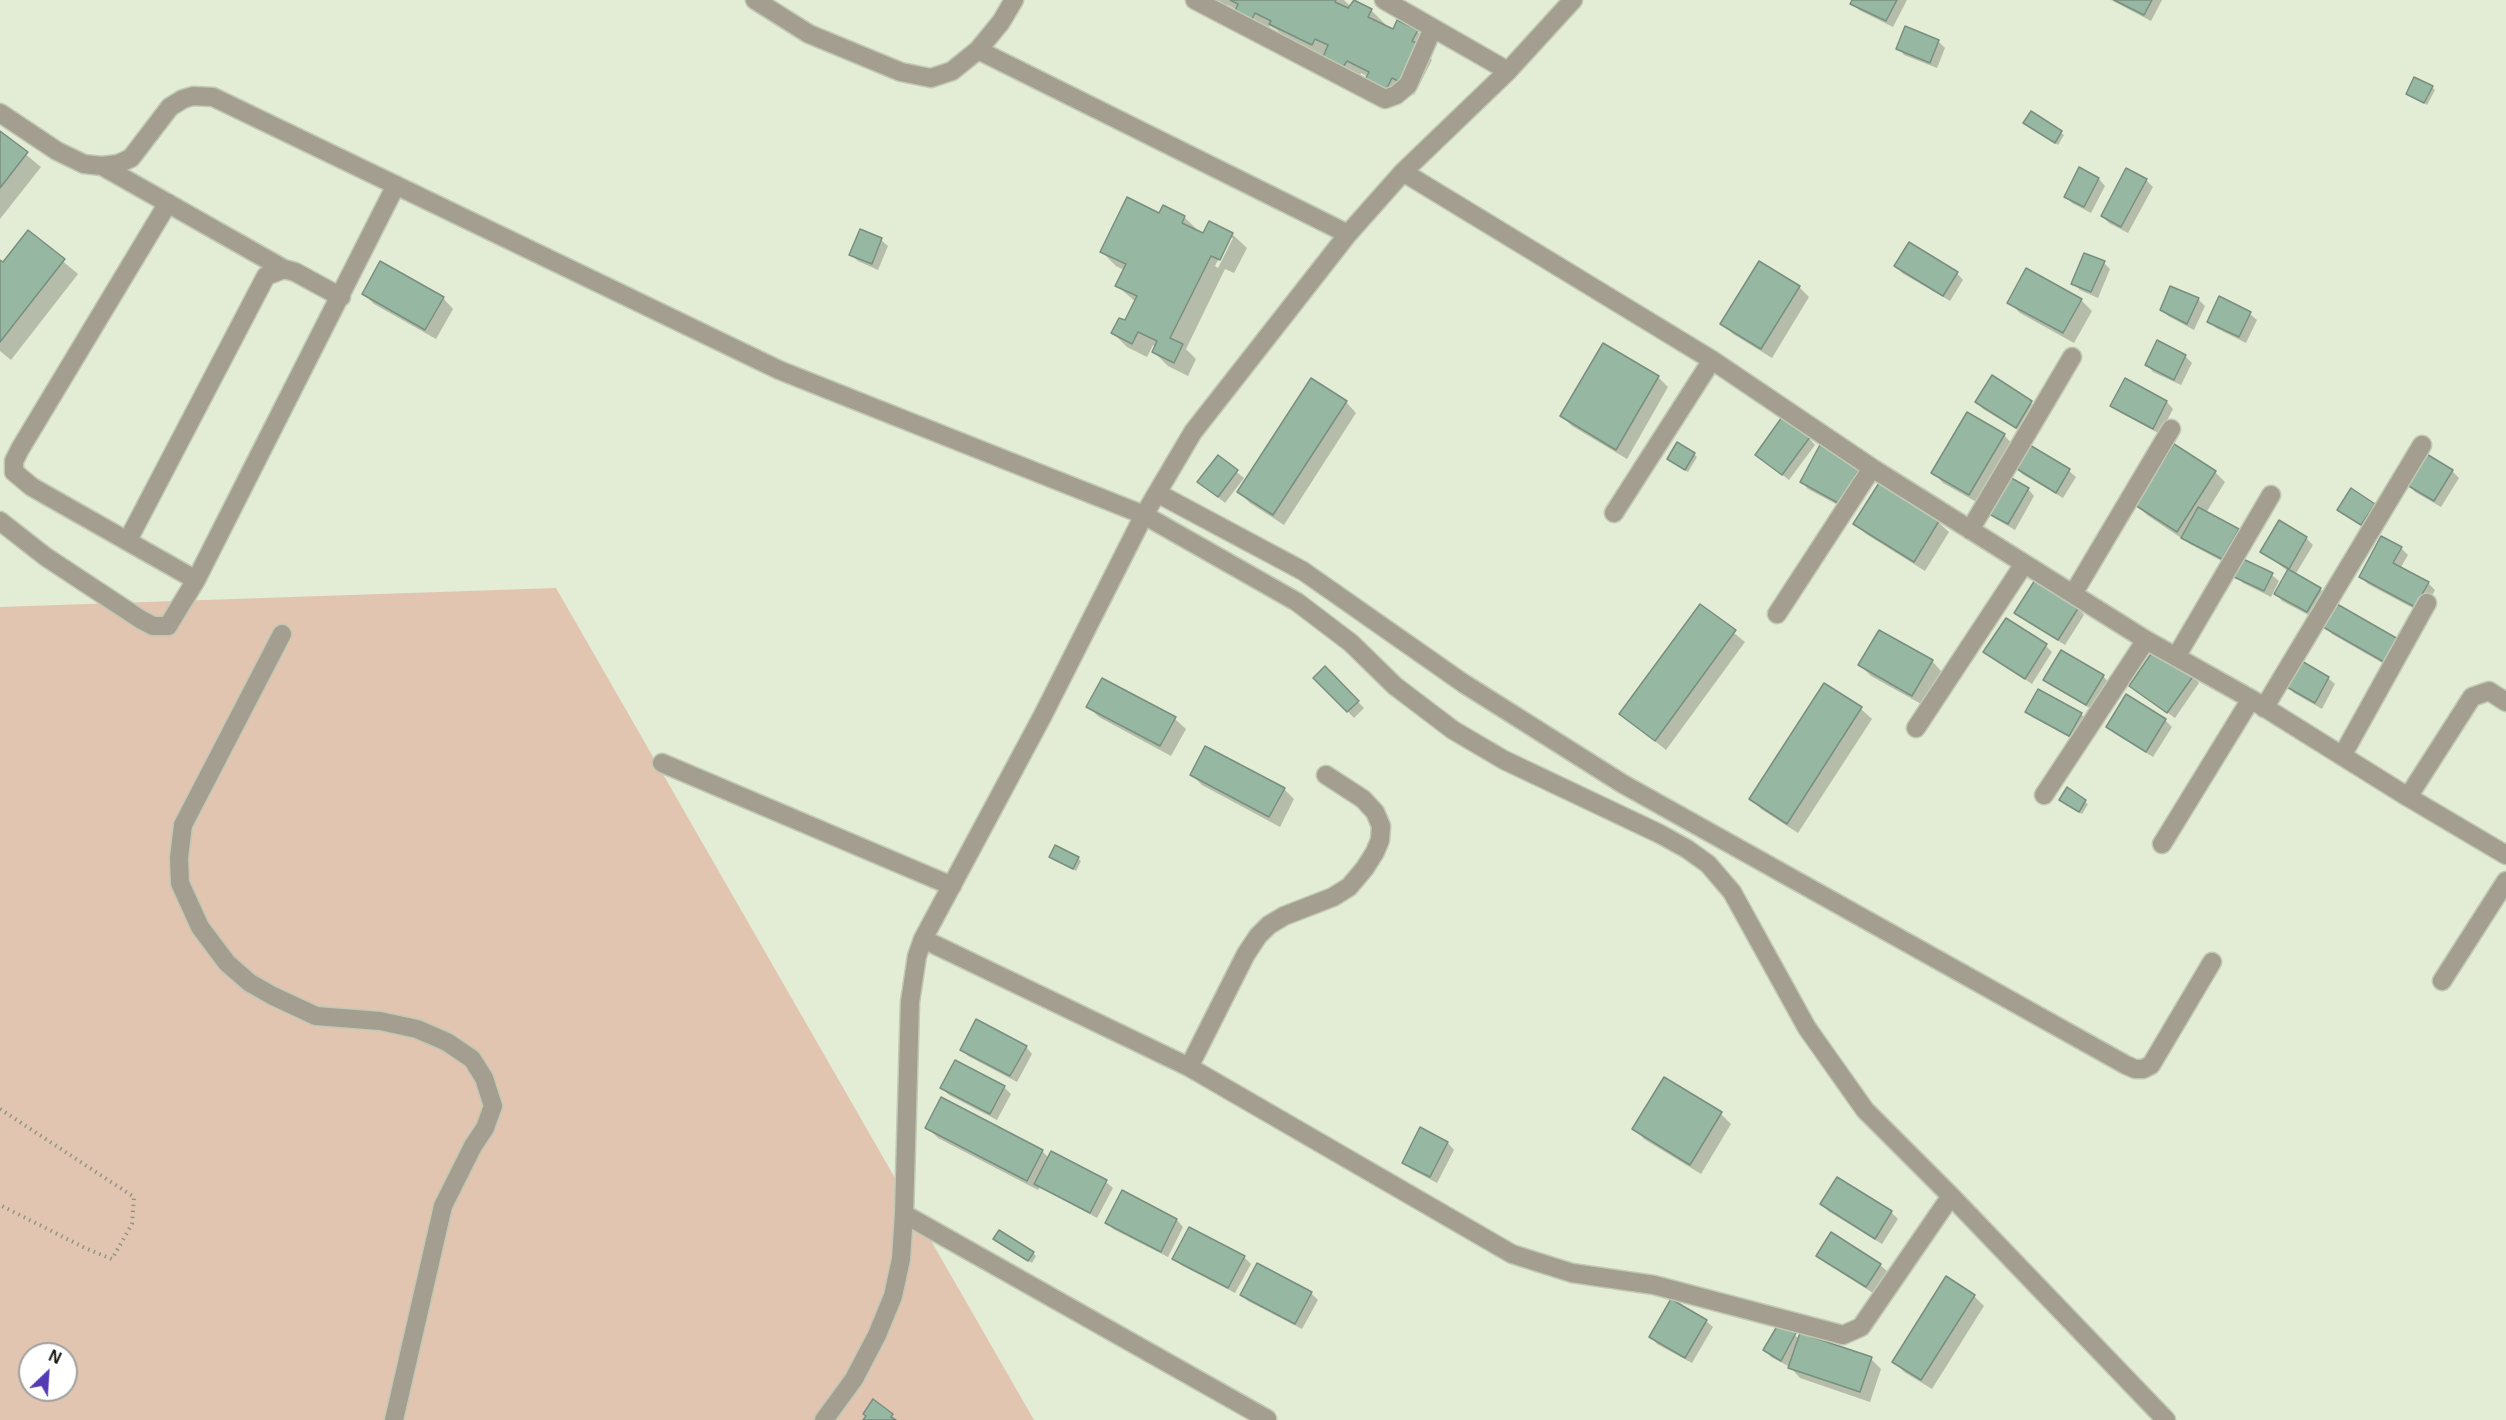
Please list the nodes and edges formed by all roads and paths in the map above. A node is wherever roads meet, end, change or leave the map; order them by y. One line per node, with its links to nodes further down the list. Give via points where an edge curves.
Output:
1 (755, 0): 7 (street, via 809,34 901,72 931,78)
2 (1014, 0): 7 (street)
3 (1195, 0): 6 (street, via 1385,99 1408,85)
4 (1384, 0): 6 (street)
5 (1574, 0): 8 (street)
6 (1433, 28): 8 (street)
7 (986, 54): 14 (street)
8 (1508, 71): 11 (street)
9 (0, 113): 10 (street, via 57,151 84,164)
10 (102, 166): 12 (street, via 131,158 171,107 183,99 204,95); 13 (street)
11 (1403, 172): 14 (street); 18 (street)
12 (396, 185): 16 (street); 25 (street, via 779,370)
13 (168, 203): 15 (street); 28 (street, via 14,461 15,472 32,487)
14 (1348, 234): 22 (street, via 1193,432)
15 (284, 269): 16 (street); 28 (street, via 266,276)
16 (341, 297): 30 (street)
17 (2072, 357): 27 (street)
18 (1712, 360): 21 (street); 24 (street)
19 (2171, 429): 31 (street)
20 (2422, 445): 38 (street)
21 (1872, 468): 27 (street); 33 (street)
22 (1157, 493): 25 (street); 50 (street, via 1303,571 1463,683 1623,784 2126,1065 2135,1069 2151,1065)
23 (2271, 495): 36 (street)
24 (1614, 513)
25 (1144, 515): 48 (street); 54 (street, via 1297,602 1453,730 1514,765 1660,834 1708,864 1732,892 1833,1068 1865,1110)
26 (0, 521): 30 (street, via 46,557 153,626 168,627)
27 (1970, 530): 29 (street)
28 (128, 540): 30 (street)
29 (2024, 564): 31 (street); 39 (street)
30 (196, 580)
31 (2073, 594): 35 (street)
32 (2427, 603): 40 (street)
33 (1777, 614)
34 (282, 634): 58 (street, via 183,825 180,883 200,927 226,963 250,983 316,1016 380,1021 417,1029 447,1042 472,1059 484,1078 493,1106 486,1128 443,1206)
35 (2146, 640): 36 (street); 43 (street)
36 (2176, 657): 38 (street)
37 (2506, 702): 44 (street, via 2489,691 2472,697)
38 (2257, 704): 40 (street); 45 (street)
39 (1916, 728)
40 (2342, 756): 44 (street)
41 (662, 763): 48 (street)
42 (1326, 775): 52 (street, via 1363,799 1375,812 1381,826 1375,852 1348,887 1284,916 1258,936)
43 (2044, 795)
44 (2408, 797): 46 (street)
45 (2162, 844)
46 (2506, 855)
47 (2506, 880): 51 (street)
48 (952, 886): 49 (street)
49 (923, 939): 52 (street); 56 (street, via 910,1002)
50 (2212, 962)
51 (2442, 981)
52 (1189, 1067): 54 (street, via 1512,1254 1572,1273 1654,1286 1832,1334 1843,1335 1861,1327)
53 (0, 1109): 55 (path, via 134,1197 132,1224 112,1259)
54 (1951, 1196): 60 (street)
55 (0, 1205)
56 (904, 1214): 57 (street); 59 (street, via 901,1259 893,1296 854,1379)
57 (1267, 1419)
58 (394, 1420)
59 (824, 1420)
60 (2166, 1420)

